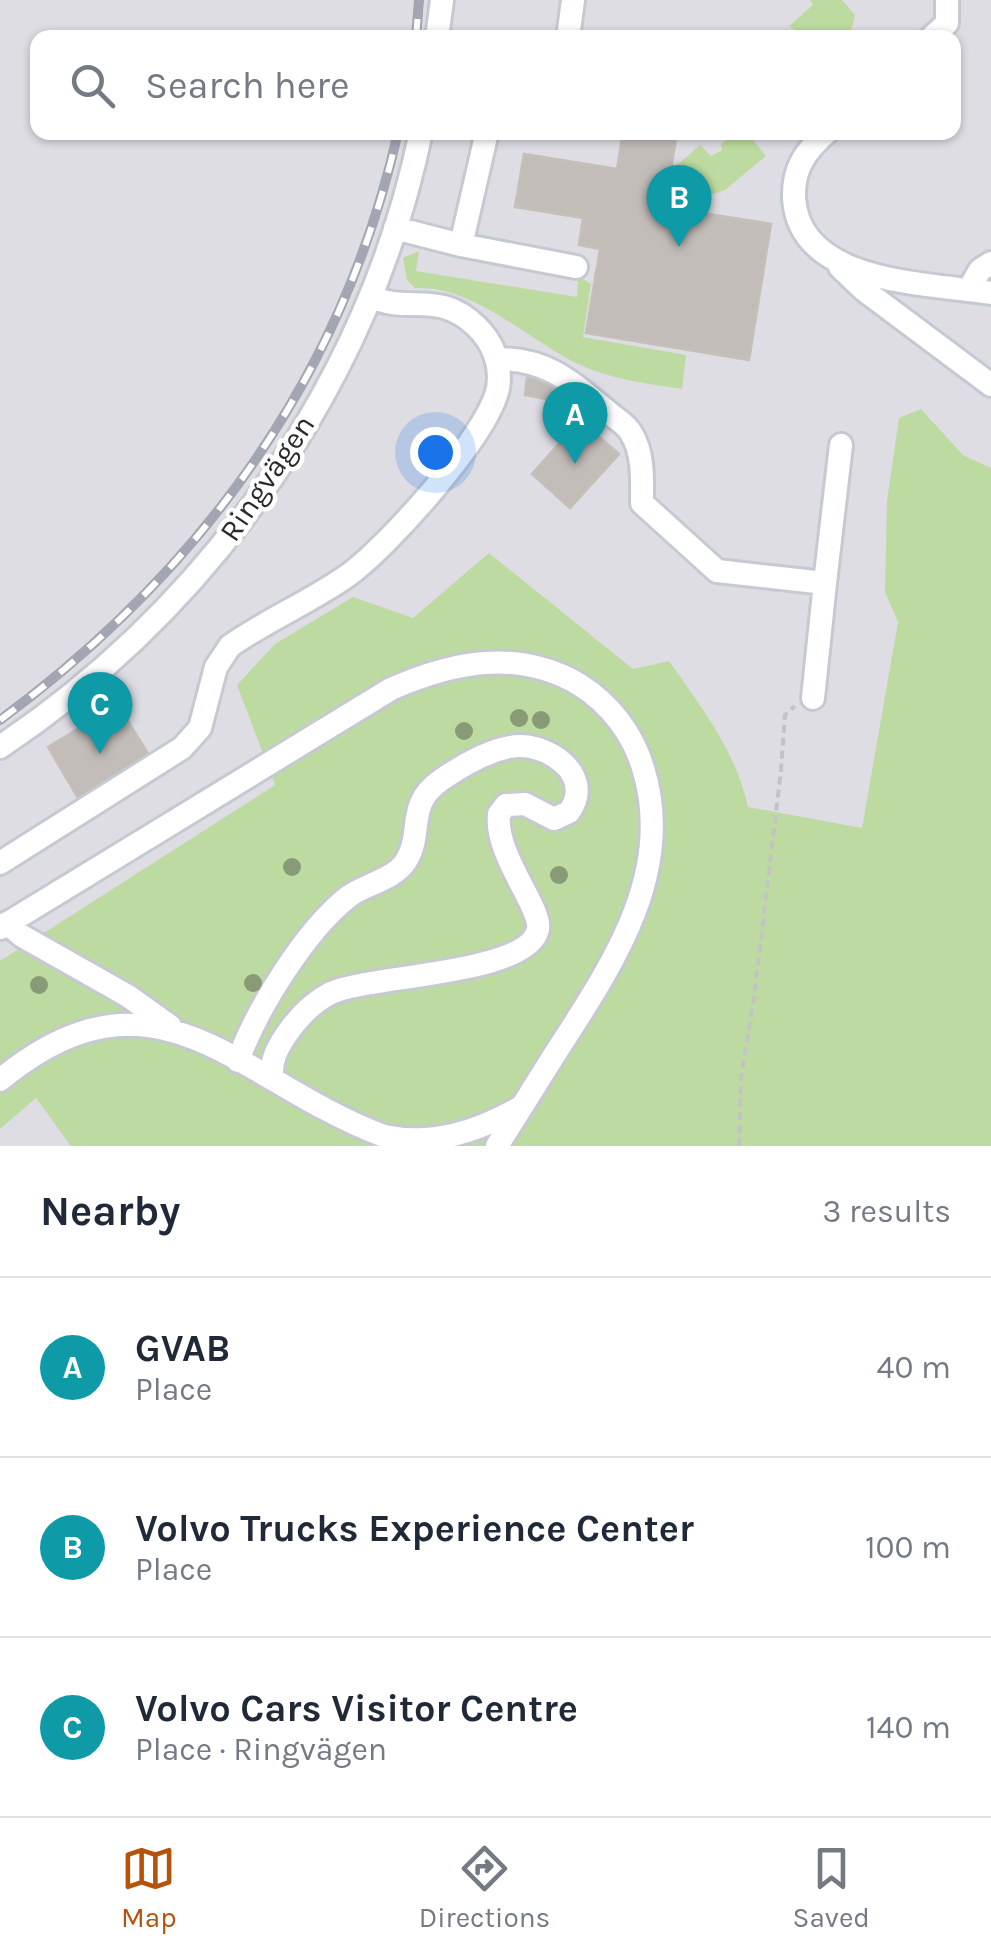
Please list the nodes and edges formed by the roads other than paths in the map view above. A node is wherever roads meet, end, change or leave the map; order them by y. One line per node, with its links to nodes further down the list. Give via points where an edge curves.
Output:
1 (442, 0): 4 (street)
2 (573, 0): 5 (street)
3 (947, 0): 6 (street, via 947,23)
4 (438, 30)
5 (569, 30)
6 (940, 30)
7 (419, 140): 10 (street, Ringvägen)
8 (484, 140): 11 (street)
9 (817, 140): 12 (street, via 795,172 794,191 801,231)
10 (396, 228): 11 (street); 16 (street, Ringvägen)
11 (460, 245): 14 (street)
12 (834, 261): 15 (street, via 878,276); 18 (street)
13 (991, 262): 15 (street, via 980,270)
14 (576, 267)
15 (980, 291)
16 (371, 296): 17 (street, via 386,304 440,304 463,314); 22 (street, Ringvägen, via 298,437 208,562 109,663)
17 (497, 358): 20 (street, via 544,366 631,432 642,468 642,503 717,571); 23 (street, via 489,412 380,548 346,577 230,646 216,668 200,728 182,748)
18 (991, 385)
19 (841, 446): 20 (street)
20 (826, 583): 21 (street)
21 (813, 698)
22 (0, 747)
23 (0, 863)
24 (3, 925): 25 (street); 29 (street, via 390,689 480,662 555,672 605,705 632,740 648,782 653,828 630,924)
25 (177, 1031): 26 (street); 28 (street, via 132,1024 85,1029)
26 (238, 1061): 27 (street); 27 (street, via 265,1003 337,908 405,862 415,815 434,786 511,746 547,751 566,766 578,786 569,812 554,819 510,804 498,820 506,854 538,918 529,945 472,965 330,994 290,1029 272,1059)
27 (272, 1078): 30 (street, via 384,1136)
28 (0, 1080)
29 (524, 1105): 30 (street); 31 (street)
30 (440, 1142)
31 (497, 1146)

